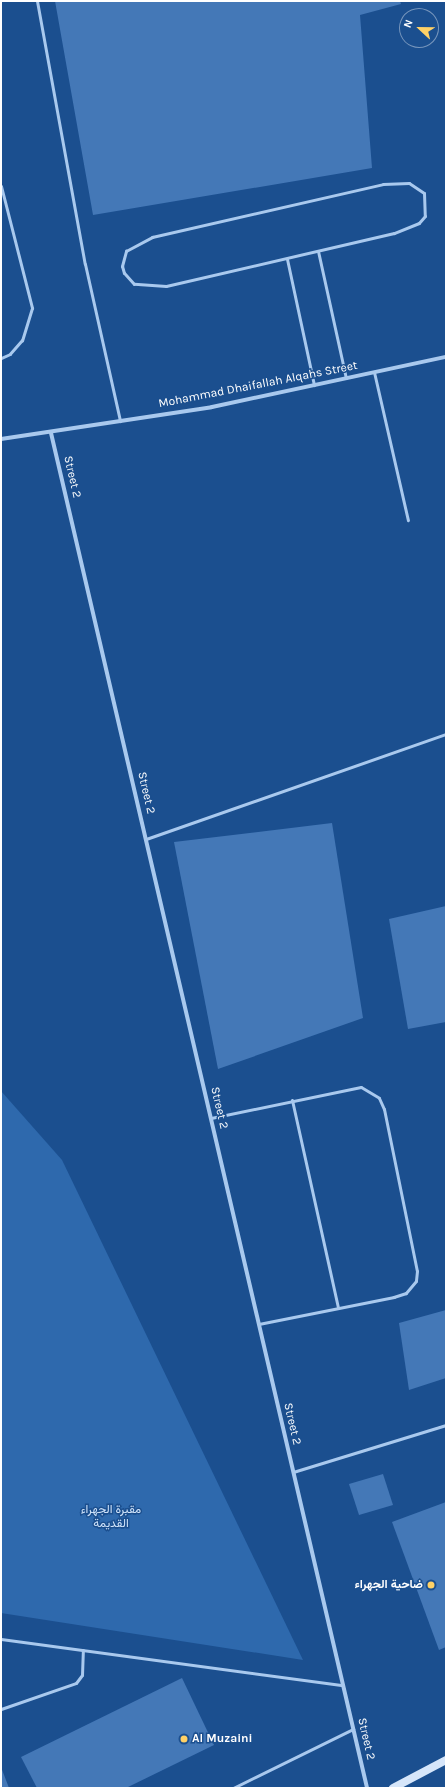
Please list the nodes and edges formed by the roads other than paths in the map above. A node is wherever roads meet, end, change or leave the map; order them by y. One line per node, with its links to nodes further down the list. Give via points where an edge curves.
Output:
1 (37, 1): 10 (lane, via 85,264)
2 (1, 186): 6 (lane, via 32,308 22,340 10,354)
3 (318, 252): 4 (lane); 4 (lane, via 419,223 427,208 424,193 409,183 383,184 152,237 126,251 122,266 134,284 153,287); 8 (lane)
4 (287, 259): 9 (lane)
5 (446, 357): 7 (street, Mohammad Dhaifallah Alqahs Street)
6 (1, 358)
7 (374, 372): 8 (street, Mohammad Dhaifallah Alqahs Street); 13 (lane)
8 (346, 378): 9 (street, Mohammad Dhaifallah Alqahs Street)
9 (314, 385): 10 (street, Mohammad Dhaifallah Alqahs Street, via 212,407)
10 (120, 422): 11 (street, Mohammad Dhaifallah Alqahs Street)
11 (51, 433): 12 (street, Mohammad Dhaifallah Alqahs Street); 15 (street, Street 2)
12 (1, 438)
13 (408, 520)
14 (446, 734): 15 (lane)
15 (146, 840): 17 (street, Street 2)
16 (292, 1100): 17 (lane); 18 (lane); 18 (lane, via 361,1087 379,1098 384,1109 417,1271 416,1281 406,1293)
17 (211, 1118): 19 (street, Street 2)
18 (338, 1308): 19 (lane)
19 (259, 1324): 21 (street, Street 2)
20 (446, 1425): 21 (lane)
21 (293, 1472): 24 (street, Street 2)
22 (1, 1639): 23 (lane)
23 (82, 1650): 24 (lane); 25 (lane, via 82,1675 76,1683)
24 (343, 1685): 26 (street, Street 2)
25 (1, 1709)
26 (353, 1729): 28 (lane); 29 (street, Street 2)
27 (446, 1760): 30 (main road)
28 (233, 1788)
29 (367, 1788)
30 (393, 1788)

